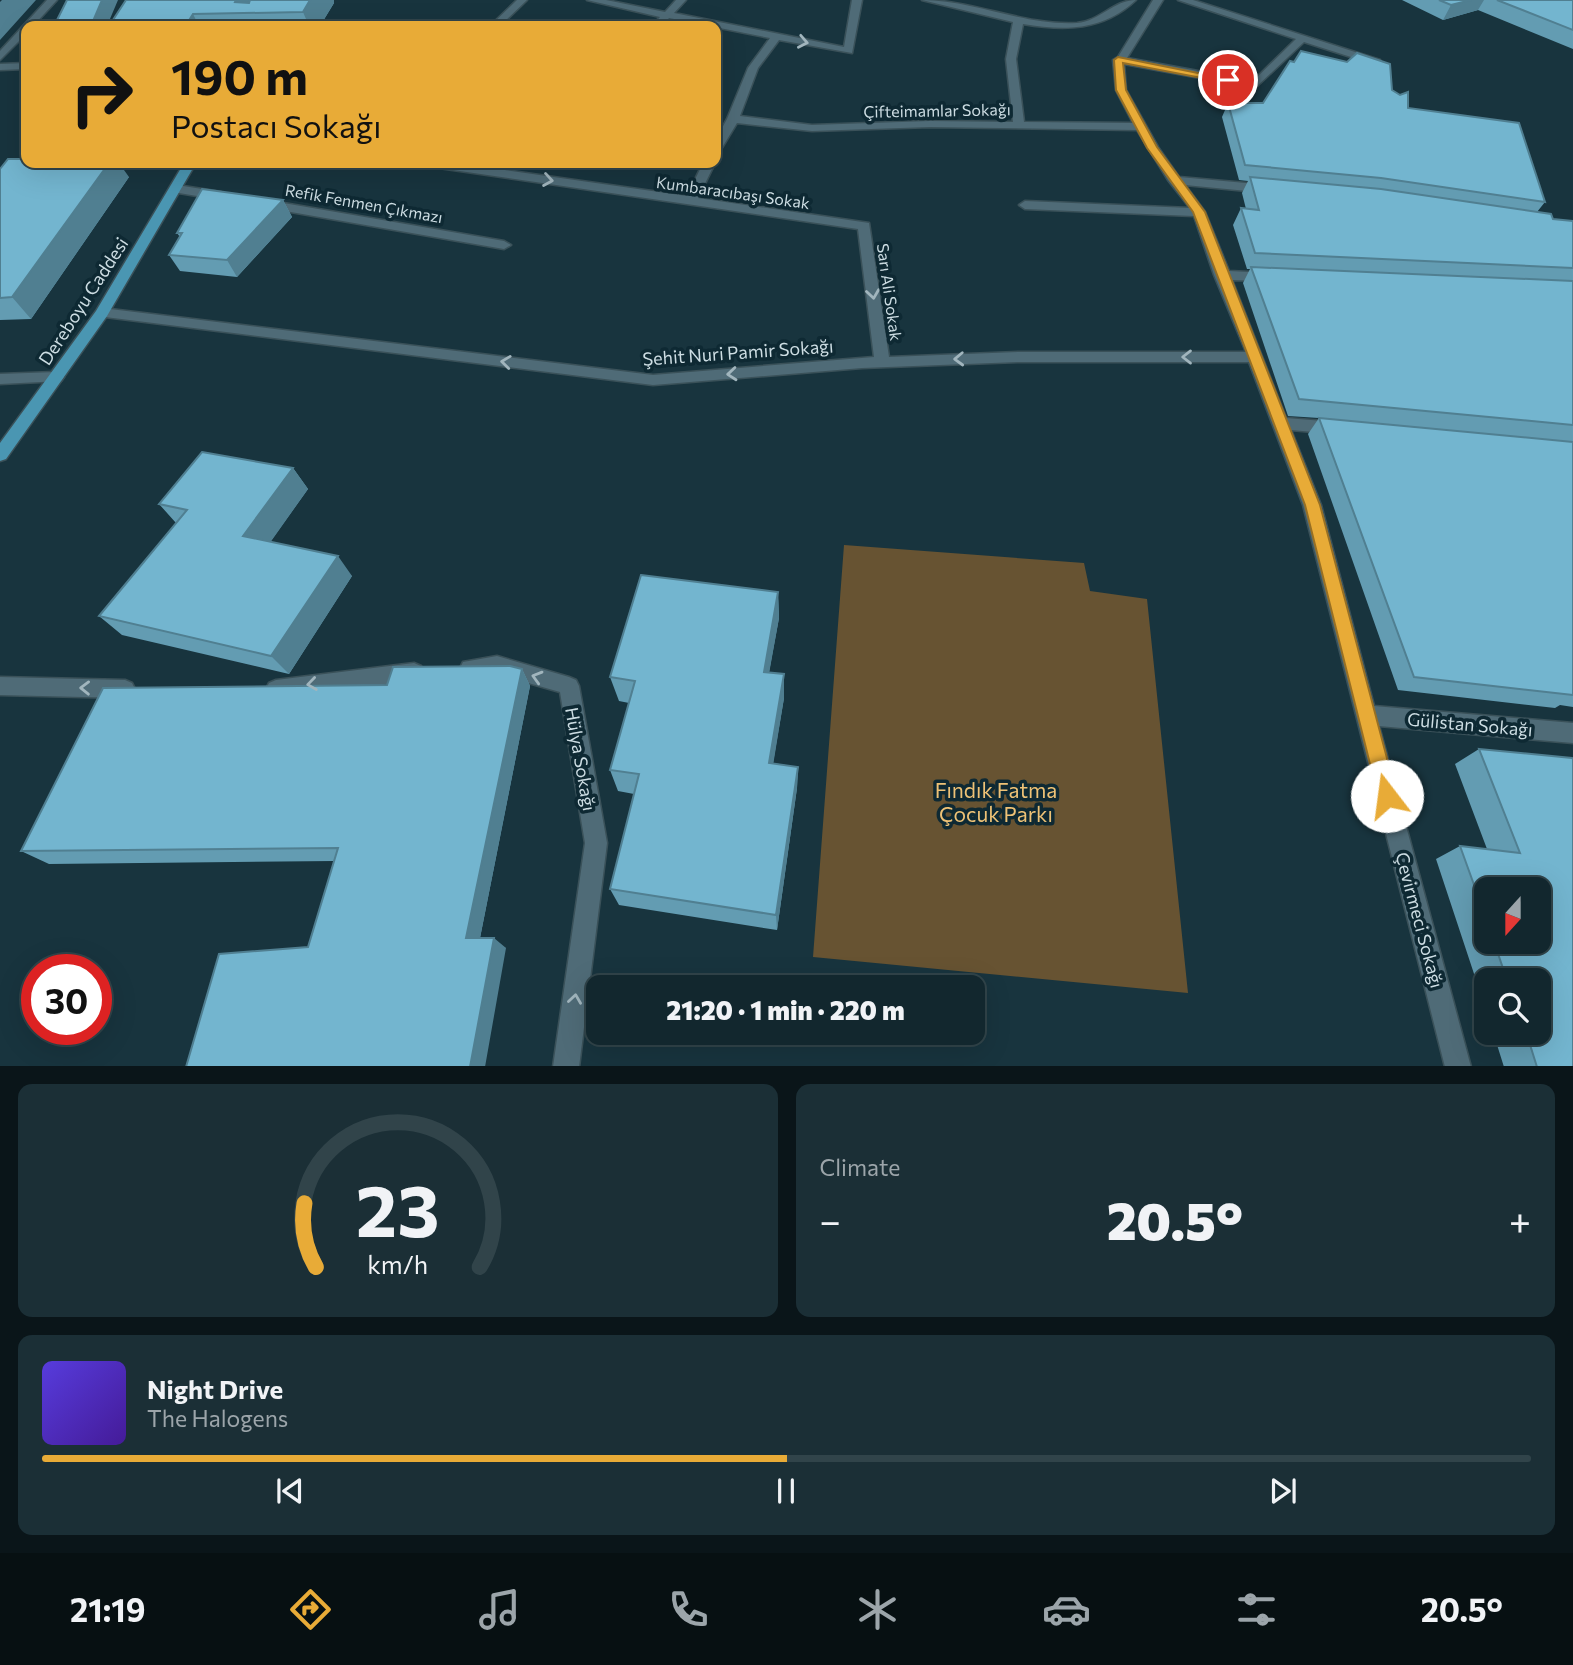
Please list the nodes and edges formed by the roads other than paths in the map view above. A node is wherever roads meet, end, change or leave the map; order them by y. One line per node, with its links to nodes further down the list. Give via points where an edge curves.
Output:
1 (52, 0): 12 (street)
2 (522, 0): 13 (street)
3 (592, 0): 10 (street)
4 (681, 0): 10 (street)
5 (857, 0): 18 (street, one-way to 5, via 848,51)
6 (928, 0): 11 (street)
7 (1131, 0): 11 (street, via 1096,23 1071,26)
8 (1158, 0): 21 (street)
9 (1183, 0): 19 (street)
10 (667, 15): 14 (street); 15 (street)
11 (1019, 20): 26 (street, via 1009,65)
12 (33, 21)
13 (500, 21)
14 (662, 21)
15 (698, 21)
16 (721, 25): 18 (street)
17 (21, 34): 20 (street)
18 (777, 36): 25 (street, via 752,68)
19 (1303, 38): 21 (street, via 1255,85); 24 (street)
20 (0, 57)
21 (1121, 60): 27 (street, Çevirmeci Sokağı, via 1121,90)
22 (21, 66): 23 (street)
23 (0, 67)
24 (1390, 67)
25 (733, 119): 26 (street, Çifteimamlar Sokağı, via 812,128); 28 (street)
26 (1019, 125): 27 (street, Çifteimamlar Sokağı)
27 (1141, 127): 32 (street, Çevirmeci Sokağı)
28 (721, 140)
29 (188, 168): 33 (main road, Dereboyu Caddesi)
30 (465, 168): 36 (street, Kumbaracıbaşı Sokak, one-way to 36)
31 (707, 168): 36 (street)
32 (1174, 180): 34 (street); 39 (street, Çevirmeci Sokağı)
33 (177, 189): 35 (street); 44 (main road, Dereboyu Caddesi)
34 (1280, 191)
35 (231, 198)
36 (690, 202): 40 (street, Kumbaracıbaşı Sokak)
37 (258, 203): 41 (street, Refik Fenmen Çıkmazı)
38 (1025, 205): 39 (street)
39 (1199, 212): 42 (street, Çevirmeci Sokağı)
40 (864, 226): 46 (street, Sarı Ali Sokak, one-way to 46)
41 (504, 245)
42 (1221, 275): 43 (street); 45 (street, Çevirmeci Sokağı)
43 (1291, 278)
44 (102, 313): 46 (street, Şehit Nuri Pamir Sokağı, one-way to 44, via 653,380); 47 (main road, Dereboyu Caddesi)
45 (1255, 357): 46 (street, Şehit Nuri Pamir Sokağı, one-way to 46); 49 (street, Çevirmeci Sokağı)
46 (882, 362)
47 (56, 377): 48 (street); 51 (main road, Dereboyu Caddesi)
48 (0, 379)
49 (1281, 423): 50 (street); 55 (street, Çevirmeci Sokağı, via 1312,505)
50 (1350, 430)
51 (0, 455)
52 (0, 686): 53 (street, one-way to 52)
53 (141, 690)
54 (262, 691): 57 (street, Hülya Sokağı, one-way to 54, via 596,843 569,686 497,665)
55 (1366, 715): 56 (street, Gülistan Sokağı); 58 (street, Çevirmeci Sokağı)
56 (1573, 733)
57 (566, 1066)
58 (1458, 1066)

